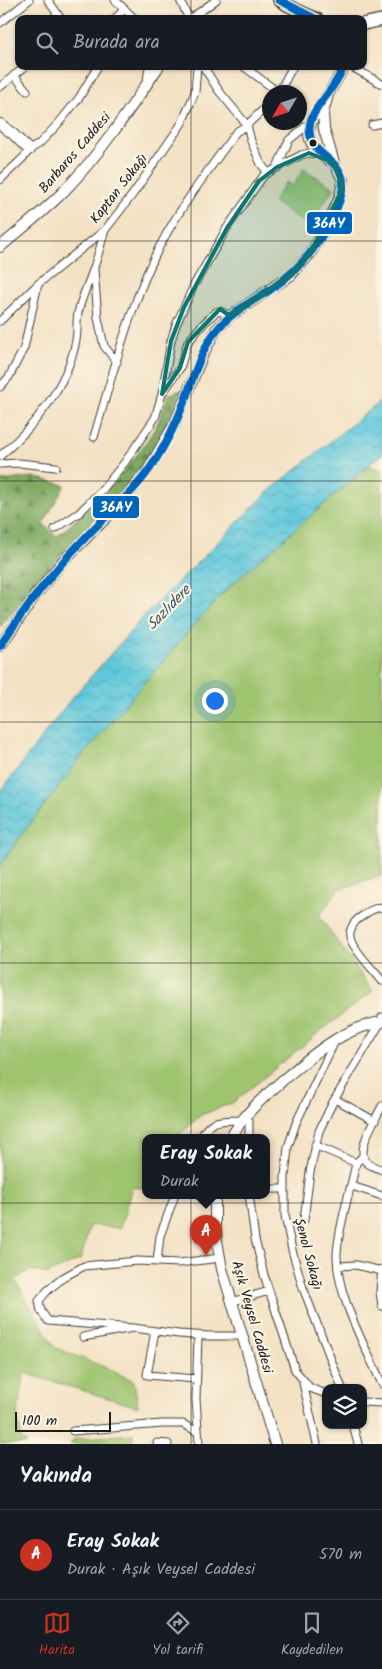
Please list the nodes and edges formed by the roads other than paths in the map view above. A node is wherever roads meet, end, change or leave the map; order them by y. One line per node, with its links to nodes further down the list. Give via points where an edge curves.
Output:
1 (29, 0): 15 (street)
2 (48, 0): 8 (street)
3 (115, 0): 7 (street)
4 (180, 0): 11 (street)
5 (216, 0): 12 (street)
6 (287, 2): 13 (main road)
7 (125, 9): 9 (street); 10 (street)
8 (58, 15)
9 (118, 15)
10 (131, 15)
11 (188, 15)
12 (195, 15)
13 (310, 15)
14 (382, 20): 16 (main road)
15 (0, 23)
16 (367, 23)
17 (21, 70): 27 (street)
18 (96, 70): 43 (street, via 61,120)
19 (149, 70): 28 (street)
20 (156, 70): 28 (main road, Barbaros Caddesi)
21 (197, 70): 49 (street, Kaptan Sokağı, via 195,92 182,124)
22 (206, 70): 39 (street)
23 (248, 70): 30 (street)
24 (289, 70): 31 (street)
25 (343, 70): 34 (main road)
26 (357, 70): 29 (street)
27 (14, 76): 32 (street); 33 (street)
28 (147, 84): 50 (main road, Barbaros Caddesi, via 120,124 66,188)
29 (382, 84)
30 (269, 85)
31 (282, 85)
32 (0, 87)
33 (27, 91)
34 (328, 95): 36 (main road); 40 (main road, via 323,113)
35 (262, 111): 39 (street)
36 (310, 123): 40 (main road, via 318,121); 44 (main road, via 312,144); 46 (street, via 289,140)
37 (382, 123): 41 (street)
38 (0, 124): 43 (main road)
39 (247, 125): 47 (street, via 254,149); 55 (street, via 236,132 163,240 130,316)
40 (324, 125): 42 (main road)
41 (372, 125)
42 (330, 147): 44 (main road, via 326,154); 45 (main road)
43 (29, 150): 48 (street)
44 (319, 154): 45 (main road); 46 (street, via 301,155)
45 (334, 163): 53 (main road, via 342,175 343,188 324,232 310,254 291,275)
46 (277, 167): 47 (street)
47 (268, 172): 57 (street, via 227,228 187,300 171,341)
48 (0, 180)
49 (105, 230): 51 (street); 52 (street, Kaptan Sokağı)
50 (0, 247)
51 (94, 268): 55 (street, via 104,346); 59 (street, via 78,315 77,339 70,365 61,384 24,433)
52 (38, 284): 54 (street, Kaptan Sokağı); 56 (street, via 24,348)
53 (230, 316): 57 (street, via 216,312 203,324 188,342 180,368); 63 (main road, via 210,340 176,423 148,470 122,502 62,562)
54 (0, 321)
55 (117, 362): 58 (street)
56 (0, 387)
57 (162, 394): 62 (street, via 154,418 125,462 79,513)
58 (94, 437)
59 (0, 456)
60 (0, 464): 61 (street)
61 (56, 467)
62 (55, 529)
63 (0, 646)
64 (382, 907): 65 (street, via 374,908 356,920 349,934 350,940)
65 (382, 981)
66 (382, 1020): 67 (main road); 68 (street)
67 (335, 1040): 70 (main road, via 310,1057); 81 (street, Şenol Sokağı, via 296,1123 288,1147)
68 (335, 1100): 71 (street); 75 (street)
69 (382, 1106): 71 (street)
70 (244, 1117): 72 (street, via 214,1121); 73 (main road); 74 (street, via 250,1125)
71 (378, 1118): 76 (street, via 366,1138)
72 (203, 1134)
73 (233, 1134)
74 (248, 1134)
75 (315, 1145): 77 (street); 86 (street)
76 (363, 1156): 77 (street); 78 (street, via 368,1164)
77 (356, 1163): 79 (street)
78 (382, 1170)
79 (352, 1186): 82 (street); 89 (street, via 340,1232)
80 (270, 1189): 81 (street)
81 (285, 1189): 101 (street, Şenol Sokağı, via 285,1216 297,1269)
82 (382, 1196)
83 (174, 1199): 88 (street, via 160,1236)
84 (215, 1199): 87 (main road, Aşık Veysel Caddesi, via 215,1229)
85 (249, 1199): 91 (street, via 255,1239)
86 (304, 1220)
87 (220, 1258): 88 (street); 92 (main road, Aşık Veysel Caddesi)
88 (156, 1262): 94 (street, via 84,1266 64,1277 39,1301 40,1311 48,1321)
89 (338, 1266): 90 (street, via 356,1265); 102 (street, via 345,1298)
90 (382, 1270): 93 (street)
91 (270, 1291): 92 (street); 100 (street, via 295,1370)
92 (231, 1302): 97 (main road, Aşık Veysel Caddesi)
93 (382, 1306)
94 (132, 1328): 95 (street); 98 (street)
95 (155, 1331): 96 (street); 99 (street, via 147,1375)
96 (198, 1336): 97 (street); 99 (street)
97 (242, 1336): 112 (main road, Aşık Veysel Caddesi)
98 (83, 1337)
99 (196, 1379): 108 (street)
100 (302, 1380): 103 (street, via 310,1388); 113 (street)
101 (340, 1384)
102 (382, 1384)
103 (322, 1392)
104 (367, 1402): 105 (street)
105 (382, 1403)
106 (354, 1429): 114 (street)
107 (74, 1431): 108 (street, via 182,1424)
108 (198, 1432): 111 (street)
109 (157, 1443): 110 (street)
110 (168, 1444)
111 (198, 1444)
112 (275, 1444)
113 (317, 1444)
114 (358, 1444)

